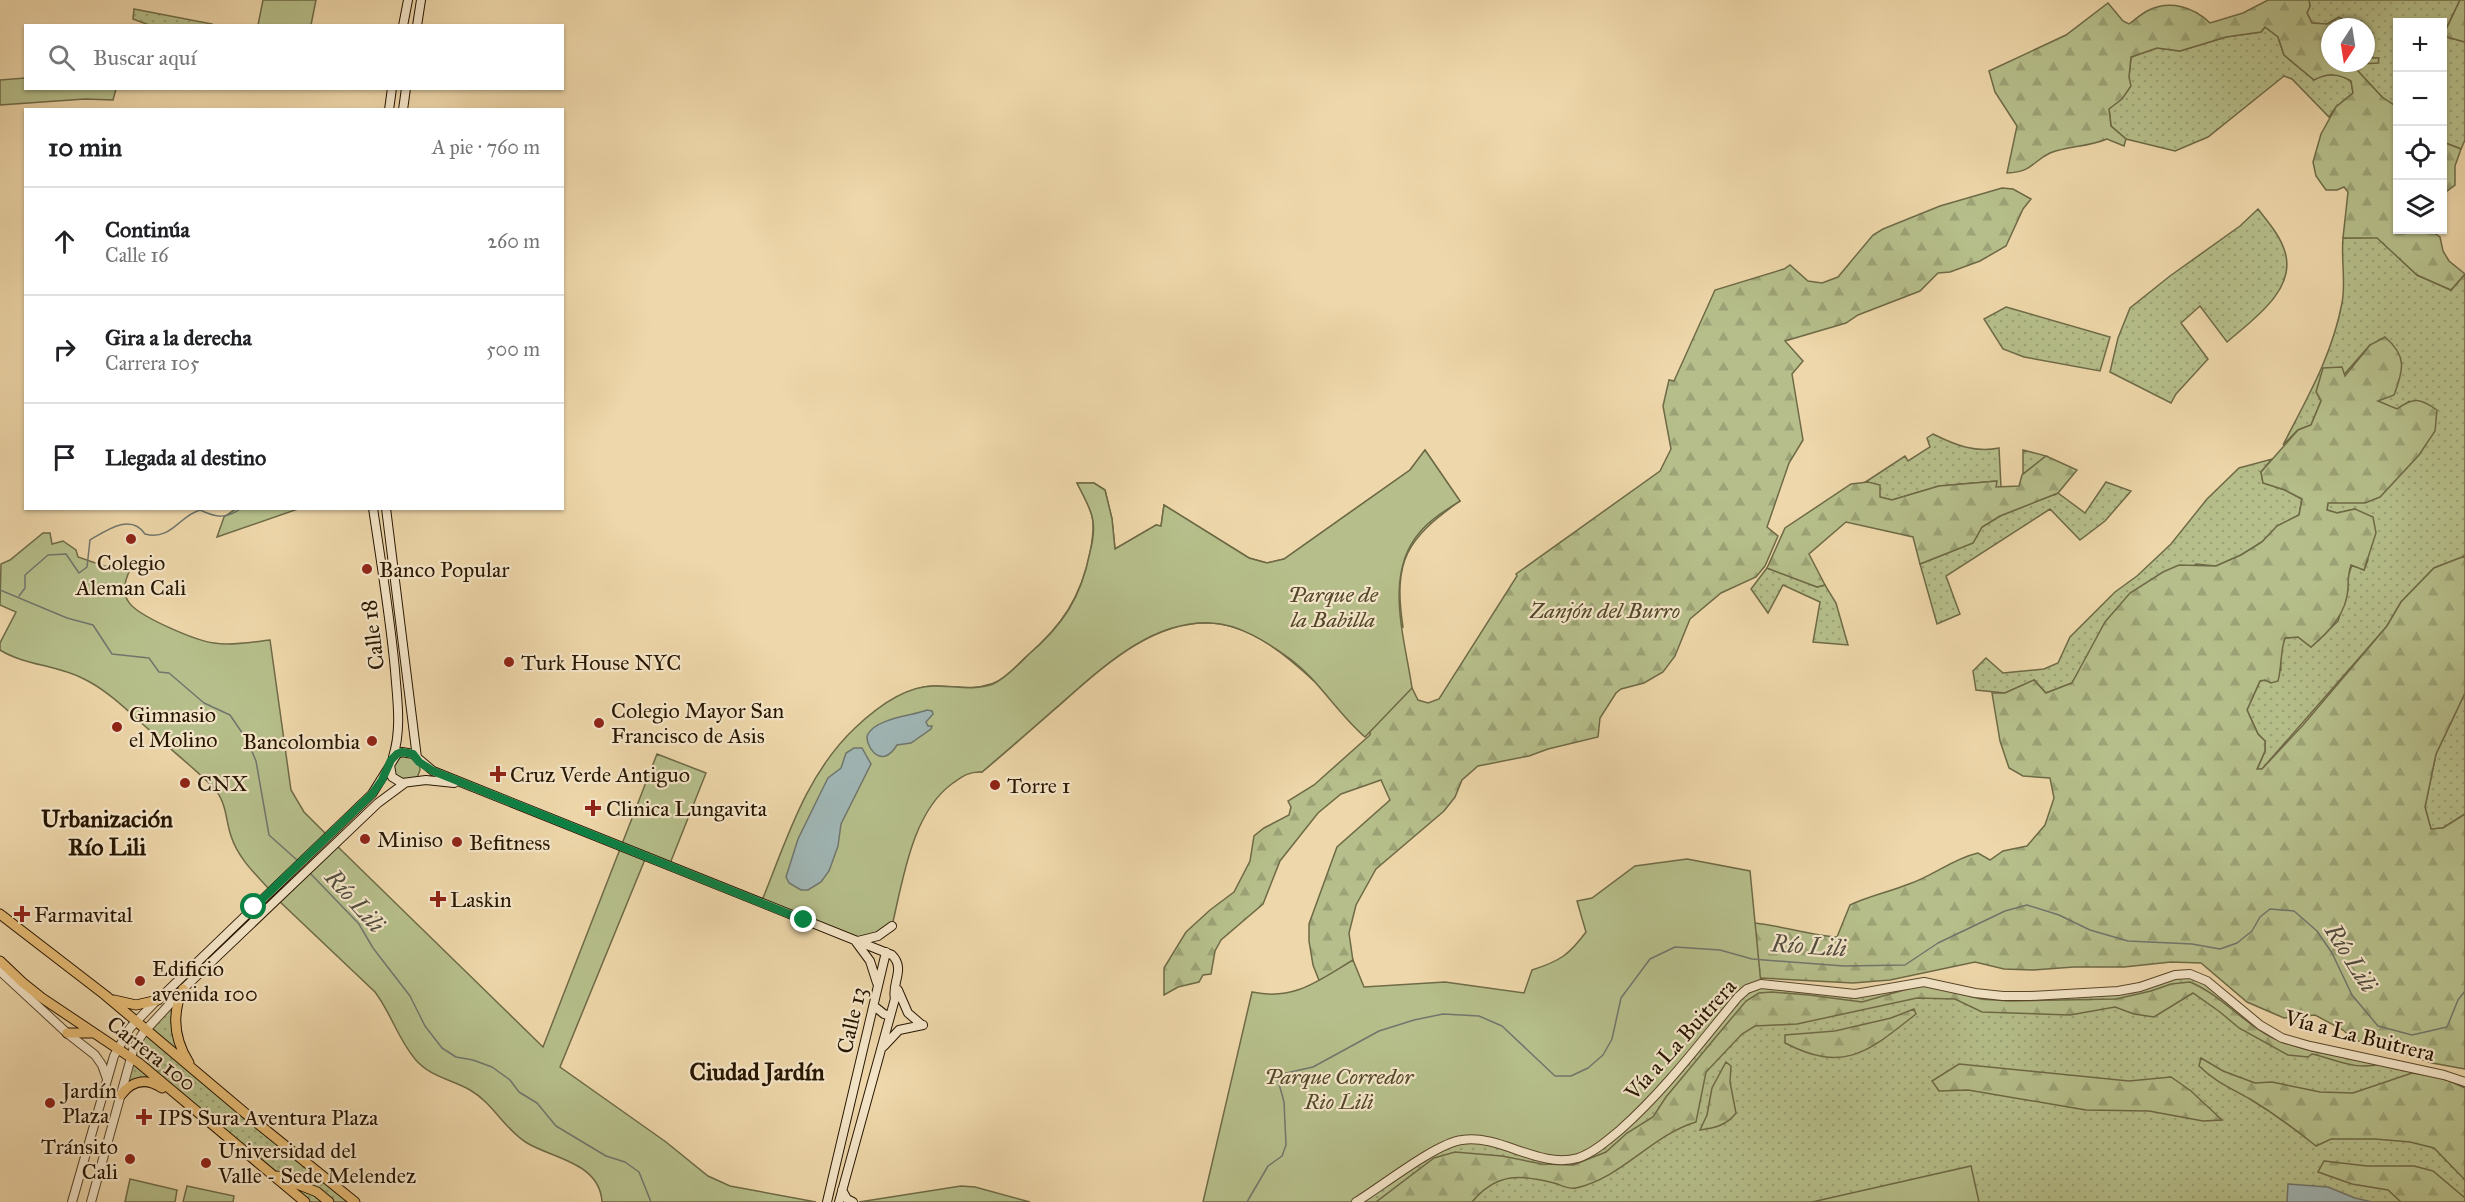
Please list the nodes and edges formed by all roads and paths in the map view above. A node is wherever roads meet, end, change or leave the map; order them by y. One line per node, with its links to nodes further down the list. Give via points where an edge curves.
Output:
1 (408, 0): 3 (main road)
2 (421, 0): 4 (main road)
3 (404, 24)
4 (417, 24)
5 (392, 90): 7 (main road)
6 (406, 90): 8 (main road)
7 (389, 108)
8 (403, 108)
9 (374, 510): 11 (main road, Calle 18, via 399,712)
10 (386, 510): 12 (main road, Calle 18)
11 (391, 760): 12 (main road, via 408,752); 13 (main road, via 392,777); 24 (main road, Calle 18, via 372,794)
12 (418, 760): 13 (main road, via 419,774); 14 (main road, via 433,771)
13 (407, 783): 14 (main road, via 438,781); 22 (main road, via 378,803)
14 (475, 788): 17 (main road)
15 (0, 914): 23 (main road, Carrera 100)
16 (892, 926): 17 (main road, via 879,936)
17 (853, 940): 18 (main road); 21 (main road, via 870,961)
18 (886, 952): 21 (main road, Calle 13); 25 (main road, via 899,965)
19 (0, 961): 31 (main road, Carrera 100, via 22,982)
20 (0, 971): 30 (street, Carrera 100)
21 (877, 987): 26 (main road, Calle 13)
22 (183, 989): 29 (street); 35 (main road, via 176,1011 176,1032)
23 (105, 995): 24 (main road, via 129,1004); 28 (main road, Carrera 100)
24 (158, 999): 28 (street)
25 (895, 999): 27 (main road, Calle 13); 33 (main road, Calle 13, via 897,989 908,1013 923,1025 899,1030)
26 (874, 1006): 27 (main road); 47 (main road, Calle 13)
27 (890, 1016): 33 (main road, Calle 13)
28 (136, 1021): 29 (main road, Carrera 100); 32 (street)
29 (146, 1029): 34 (street); 35 (main road, Carrera 100)
30 (67, 1033): 31 (main road); 36 (street, Carrera 100, via 95,1055)
31 (95, 1033): 32 (main road, Carrera 100)
32 (117, 1048): 34 (main road, Carrera 100); 36 (street)
33 (880, 1052): 41 (main road, Calle 13)
34 (130, 1056): 38 (street); 39 (main road, Carrera 100)
35 (193, 1070): 46 (main road, Carrera 100)
36 (107, 1081): 42 (street)
37 (2465, 1082): 50 (street, Vía a La Buitrera, via 2282,1038 2207,981 2190,974 2118,991 2030,996 1976,993 1924,982 1855,994 1761,984 1738,997 1656,1095 1611,1138 1586,1155 1554,1159 1459,1140)
38 (121, 1095): 39 (main road, via 131,1085 147,1081); 43 (street)
39 (190, 1107): 40 (main road, Carrera 100)
40 (272, 1174): 44 (main road, Carrera 100); 45 (main road, via 317,1192)
41 (843, 1190): 48 (main road, Calle 13); 49 (main road)
42 (72, 1202)
43 (91, 1202)
44 (305, 1202)
45 (329, 1202)
46 (355, 1202)
47 (827, 1202)
48 (839, 1202)
49 (853, 1202)
50 (1356, 1202)

